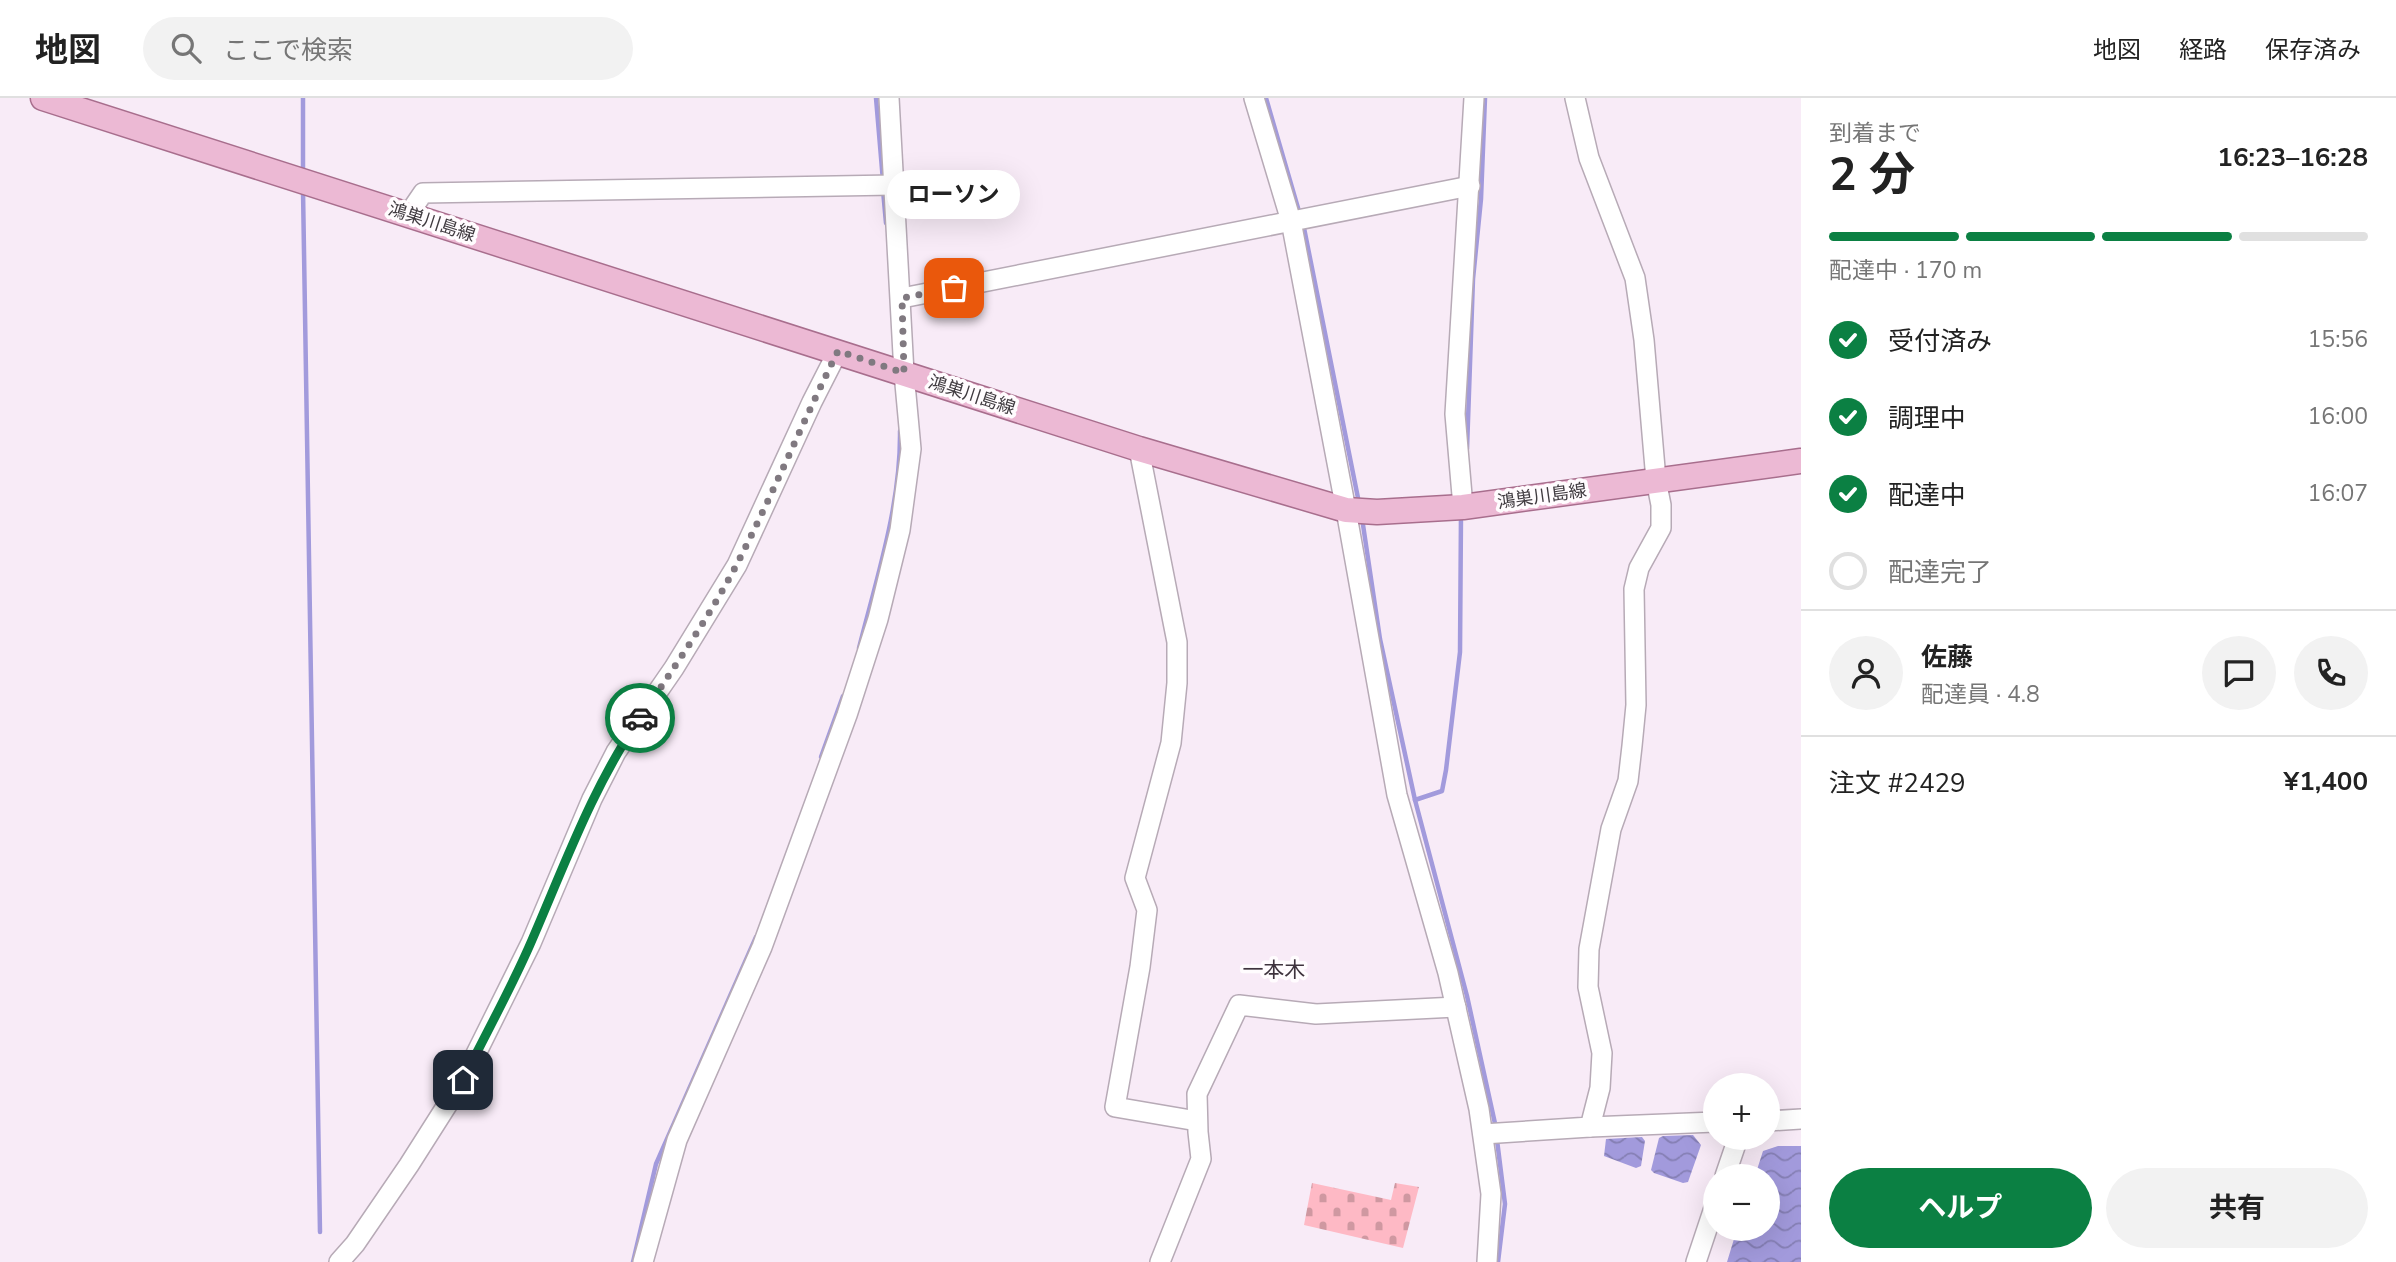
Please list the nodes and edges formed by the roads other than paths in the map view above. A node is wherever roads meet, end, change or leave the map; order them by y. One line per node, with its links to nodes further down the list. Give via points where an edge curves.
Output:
1 (43, 98): 8 (main road, 鴻巣川島線)
2 (889, 98): 6 (street)
3 (1254, 98): 9 (street)
4 (1474, 98): 7 (street)
5 (1575, 98): 15 (street, via 1589,158 1635,278)
6 (894, 185): 8 (street, via 423,193); 10 (street)
7 (1470, 186): 9 (street); 16 (street, via 1455,414)
8 (408, 215): 11 (main road, 鴻巣川島線)
9 (1291, 221): 10 (street); 17 (street)
10 (902, 298): 12 (street)
11 (838, 351): 12 (main road, 鴻巣川島線); 26 (street, via 737,565 616,752 531,943 463,1080 409,1166)
12 (904, 373): 13 (main road, 鴻巣川島線); 27 (street, via 911,449 900,530 878,620 762,947 677,1140)
13 (1139, 449): 17 (main road, 鴻巣川島線); 21 (street, via 1177,642 1177,683 1171,743 1135,878 1147,910 1115,1107)
14 (1801, 461): 15 (main road, 鴻巣川島線)
15 (1656, 480): 16 (main road, 鴻巣川島線); 23 (street, via 1661,528 1639,568 1634,589 1636,705 1628,781 1611,829 1589,949 1587,987 1602,1053 1600,1088)
16 (1463, 507): 17 (main road, 鴻巣川島線)
17 (1346, 510): 18 (street, via 1397,795)
18 (1456, 1007): 21 (street, via 1316,1014 1239,1005 1197,1094); 24 (street)
19 (1801, 1119): 20 (street)
20 (1780, 1120)
21 (1197, 1121): 28 (street, via 1201,1159)
22 (1703, 1122): 23 (street)
23 (1590, 1127): 24 (street)
24 (1483, 1134): 29 (street, via 1491,1194)
25 (1703, 1241): 30 (street)
26 (339, 1262)
27 (643, 1262)
28 (1160, 1262)
29 (1486, 1262)
30 (1696, 1262)

